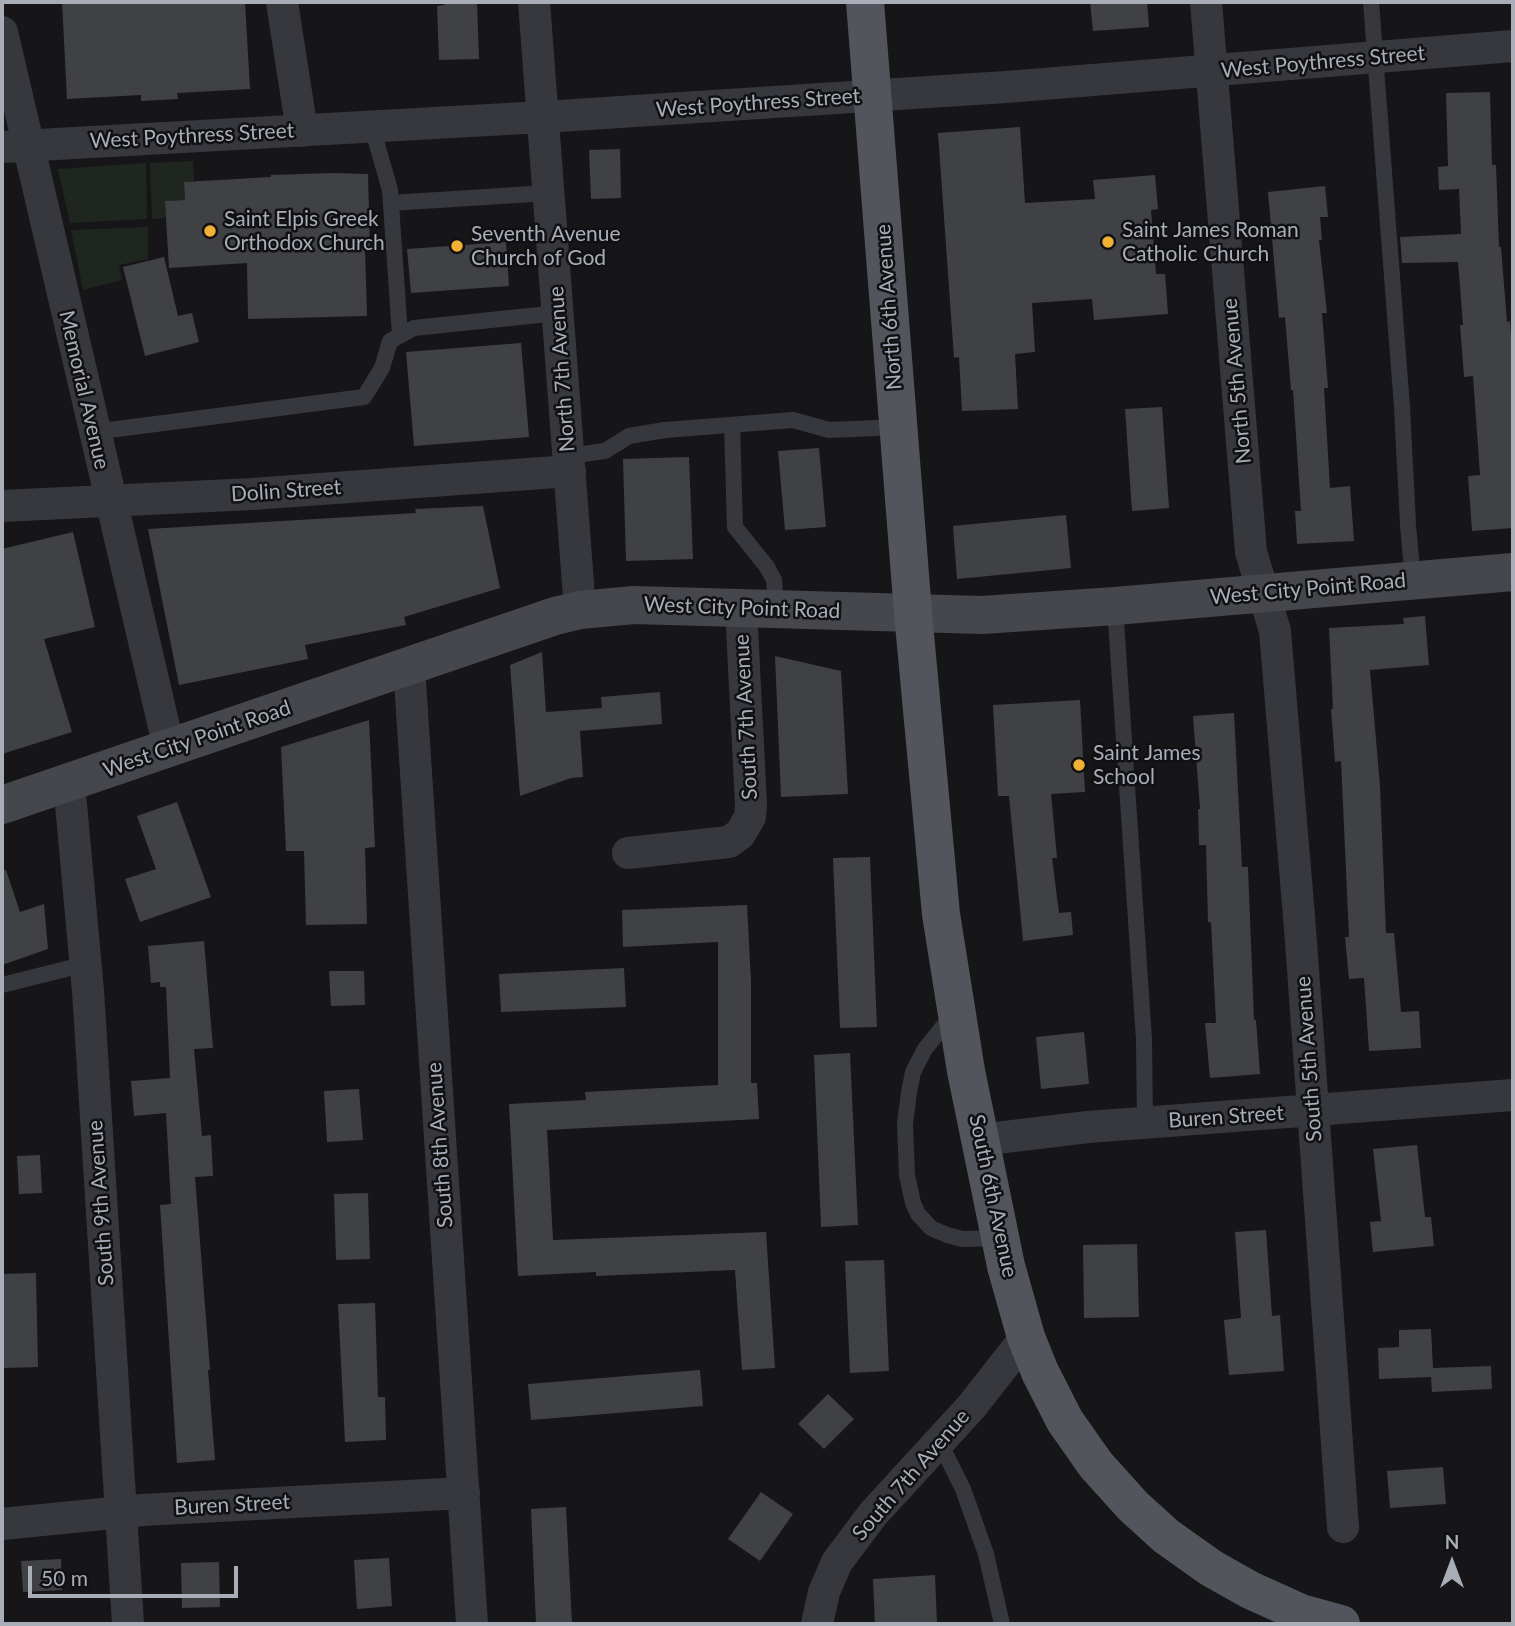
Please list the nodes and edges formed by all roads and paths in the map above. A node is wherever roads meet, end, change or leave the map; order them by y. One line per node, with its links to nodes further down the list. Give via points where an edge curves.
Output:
1 (282, 2): 13 (street)
2 (534, 2): 11 (street, North 7th Avenue)
3 (865, 2): 10 (main road, North 6th Avenue)
4 (1206, 2): 9 (street, North 5th Avenue)
5 (1371, 2): 8 (lane)
6 (2, 32): 14 (street, Memorial Avenue)
7 (1513, 46): 8 (street, West Poythress Street)
8 (1377, 58): 9 (street, West Poythress Street); 26 (lane)
9 (1211, 71): 10 (street, West Poythress Street); 27 (street, North 5th Avenue, via 1251,552)
10 (873, 96): 11 (street, West Poythress Street); 20 (main road, North 6th Avenue)
11 (542, 117): 12 (street, West Poythress Street); 15 (street, North 7th Avenue)
12 (372, 127): 13 (street, West Poythress Street); 16 (lane)
13 (302, 131): 14 (street, West Poythress Street)
14 (15, 146): 21 (street, Memorial Avenue)
15 (548, 193): 16 (lane); 17 (street, North 7th Avenue)
16 (391, 203): 18 (lane)
17 (558, 313): 18 (lane, via 414,328); 22 (street, North 7th Avenue)
18 (400, 335): 21 (lane, via 390,341 382,368 364,397)
19 (732, 425): 20 (lane, via 793,420 829,430); 22 (lane, via 629,436 605,451); 29 (lane, via 735,527 774,580)
20 (899, 427): 31 (main road, North 6th Avenue)
21 (94, 432): 23 (street, Memorial Avenue)
22 (570, 463): 23 (street, Dolin Street, via 252,494); 30 (street, North 7th Avenue)
23 (110, 501): 24 (street, Dolin Street); 33 (street, Memorial Avenue)
24 (2, 506)
25 (1513, 572): 26 (street, West City Point Road)
26 (1413, 580): 27 (street, West City Point Road)
27 (1263, 592): 28 (street, West City Point Road); 41 (street, South 5th Avenue, via 1275,631)
28 (1115, 606): 31 (street, West City Point Road, via 982,615); 42 (lane, via 1144,1040)
29 (759, 608): 30 (street, West City Point Road, via 634,605); 31 (street, West City Point Road); 36 (street, South 7th Avenue, via 750,817 729,842)
30 (580, 610): 32 (street, West City Point Road)
31 (913, 613): 39 (main road, South 6th Avenue, via 941,914)
32 (409, 666): 33 (street, West City Point Road); 47 (street, South 8th Avenue)
33 (169, 748): 34 (street, West City Point Road)
34 (69, 782): 35 (street, West City Point Road); 37 (street, South 9th Avenue)
35 (5, 800)
36 (628, 853)
37 (86, 964): 38 (lane); 48 (street, South 9th Avenue)
38 (2, 985)
39 (957, 1010): 43 (main road, South 6th Avenue); 44 (lane, via 925,1049 909,1091 905,1124 913,1203 931,1228 947,1235)
40 (1513, 1095): 41 (street, Buren Street)
41 (1312, 1112): 42 (street, Buren Street); 50 (street, South 5th Avenue)
42 (1145, 1123): 43 (street, Buren Street)
43 (981, 1140): 44 (main road, South 6th Avenue)
44 (1000, 1238): 45 (main road, South 6th Avenue)
45 (1026, 1337): 46 (street, South 7th Avenue); 55 (main road, South 6th Avenue, via 1065,1421 1133,1506 1211,1569 1301,1613)
46 (939, 1441): 53 (street, South 7th Avenue, via 873,1514 838,1562 824,1592); 54 (lane, via 963,1489 986,1553)
47 (464, 1493): 48 (street, Buren Street); 52 (street, South 8th Avenue)
48 (121, 1512): 49 (street, Buren Street); 51 (street, South 9th Avenue)
49 (2, 1524)
50 (1343, 1527)
51 (128, 1624)
52 (472, 1624)
53 (817, 1624)
54 (1002, 1624)
55 (1341, 1624)

